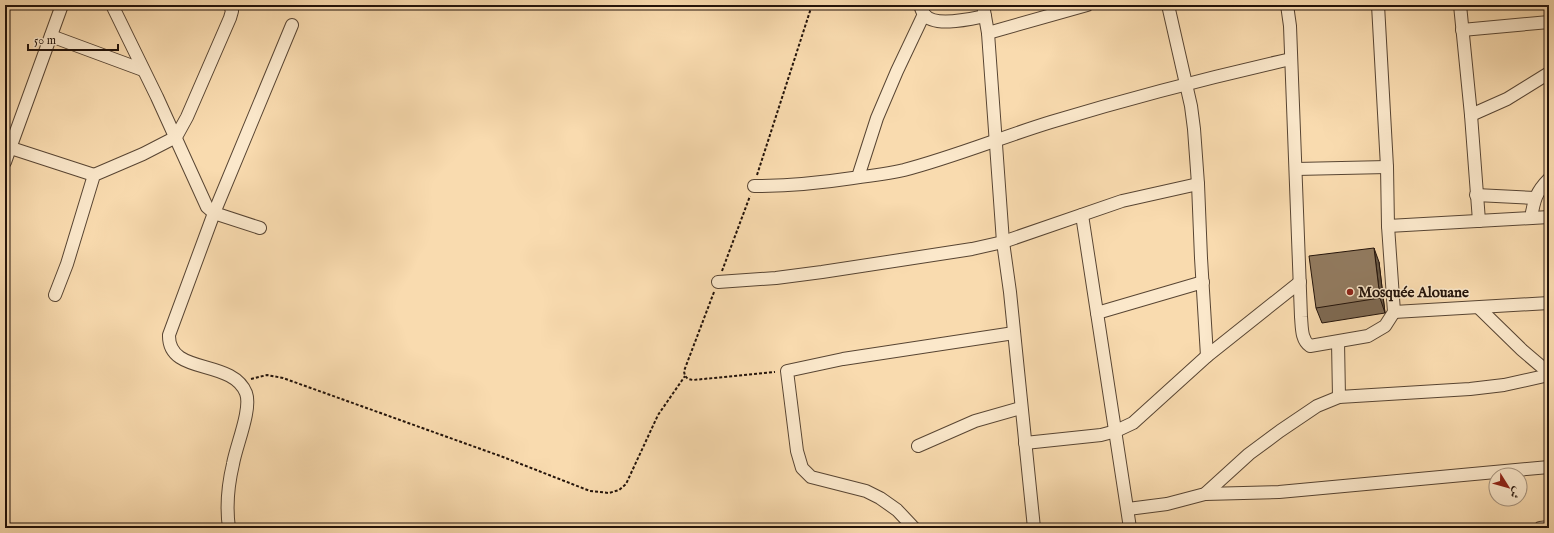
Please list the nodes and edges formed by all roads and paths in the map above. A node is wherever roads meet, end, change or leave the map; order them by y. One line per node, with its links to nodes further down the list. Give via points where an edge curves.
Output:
1 (62, 5): 17 (street)
2 (112, 5): 19 (street)
3 (230, 5): 23 (street, via 230,18)
4 (812, 5): 33 (path)
5 (1087, 5): 10 (street)
6 (1168, 5): 21 (street)
7 (1288, 5): 18 (street)
8 (1378, 5): 27 (street)
9 (1460, 5): 15 (street)
10 (1059, 8): 16 (street)
11 (922, 10): 12 (street, via 932,20 946,22); 30 (street, via 877,118)
12 (984, 11): 16 (street)
13 (1549, 22): 15 (street)
14 (292, 25): 36 (street)
15 (1462, 30): 22 (street)
16 (988, 33): 24 (street)
17 (51, 36): 19 (street); 25 (street)
18 (1291, 59): 21 (street); 28 (street)
19 (143, 70): 23 (street)
20 (1549, 73): 22 (street, via 1507,99)
21 (1186, 84): 24 (street); 32 (street, via 1194,129)
22 (1471, 115): 34 (street)
23 (176, 137): 29 (street); 36 (street, via 205,203)
24 (995, 140): 30 (street, via 903,170); 43 (street)
25 (11, 148): 26 (street); 29 (street)
26 (5, 162)
27 (1386, 167): 28 (street); 41 (street)
28 (1296, 169): 46 (street)
29 (94, 175): 47 (street)
30 (858, 177): 33 (street, via 791,185)
31 (1549, 179): 35 (street)
32 (1198, 184): 37 (street, via 1122,201); 45 (street)
33 (754, 186): 44 (path)
34 (1476, 195): 35 (street); 40 (street)
35 (1534, 198): 39 (street)
36 (214, 213): 42 (street); 58 (street, via 173,323 169,341 177,356 225,373 238,380)
37 (1082, 215): 43 (street); 51 (street)
38 (1549, 217): 39 (street)
39 (1531, 218): 40 (street)
40 (1479, 221): 41 (street)
41 (1388, 226): 50 (street)
42 (260, 228)
43 (1003, 242): 44 (street, via 822,272); 52 (street)
44 (718, 282): 57 (path, via 684,371)
45 (1203, 282): 51 (street); 54 (street)
46 (1300, 282): 53 (street, via 1302,330 1306,344 1310,346); 54 (street)
47 (55, 295)
48 (1549, 303): 49 (street)
49 (1479, 308): 50 (street); 56 (street)
50 (1394, 312): 53 (street, via 1385,326 1378,331 1368,336)
51 (1097, 313): 61 (street)
52 (1014, 334): 55 (street, via 843,359); 60 (street)
53 (1338, 342): 59 (street)
54 (1207, 356): 61 (street, via 1133,423)
55 (787, 371): 57 (path, via 693,380); 69 (street, via 797,451 802,468 811,477 866,491 880,498 897,510)
56 (1549, 374): 59 (street, via 1504,385 1470,389)
57 (685, 376): 58 (path, via 658,415 626,484 619,490 609,493 590,491 283,378 259,376)
58 (242, 386): 68 (street, via 246,394 247,408 232,466 227,504)
59 (1339, 397): 65 (street, via 1317,406 1280,431 1249,454)
60 (1021, 408): 62 (street); 63 (street, via 975,422)
61 (1116, 432): 62 (street); 66 (street)
62 (1025, 443): 70 (street)
63 (918, 446)
64 (1549, 467): 65 (street, via 1279,492)
65 (1205, 494): 66 (street, via 1167,504)
66 (1128, 509): 71 (street)
67 (1549, 527): 72 (street)
68 (229, 528)
69 (914, 528)
70 (1034, 528)
71 (1130, 528)
72 (1540, 528)

